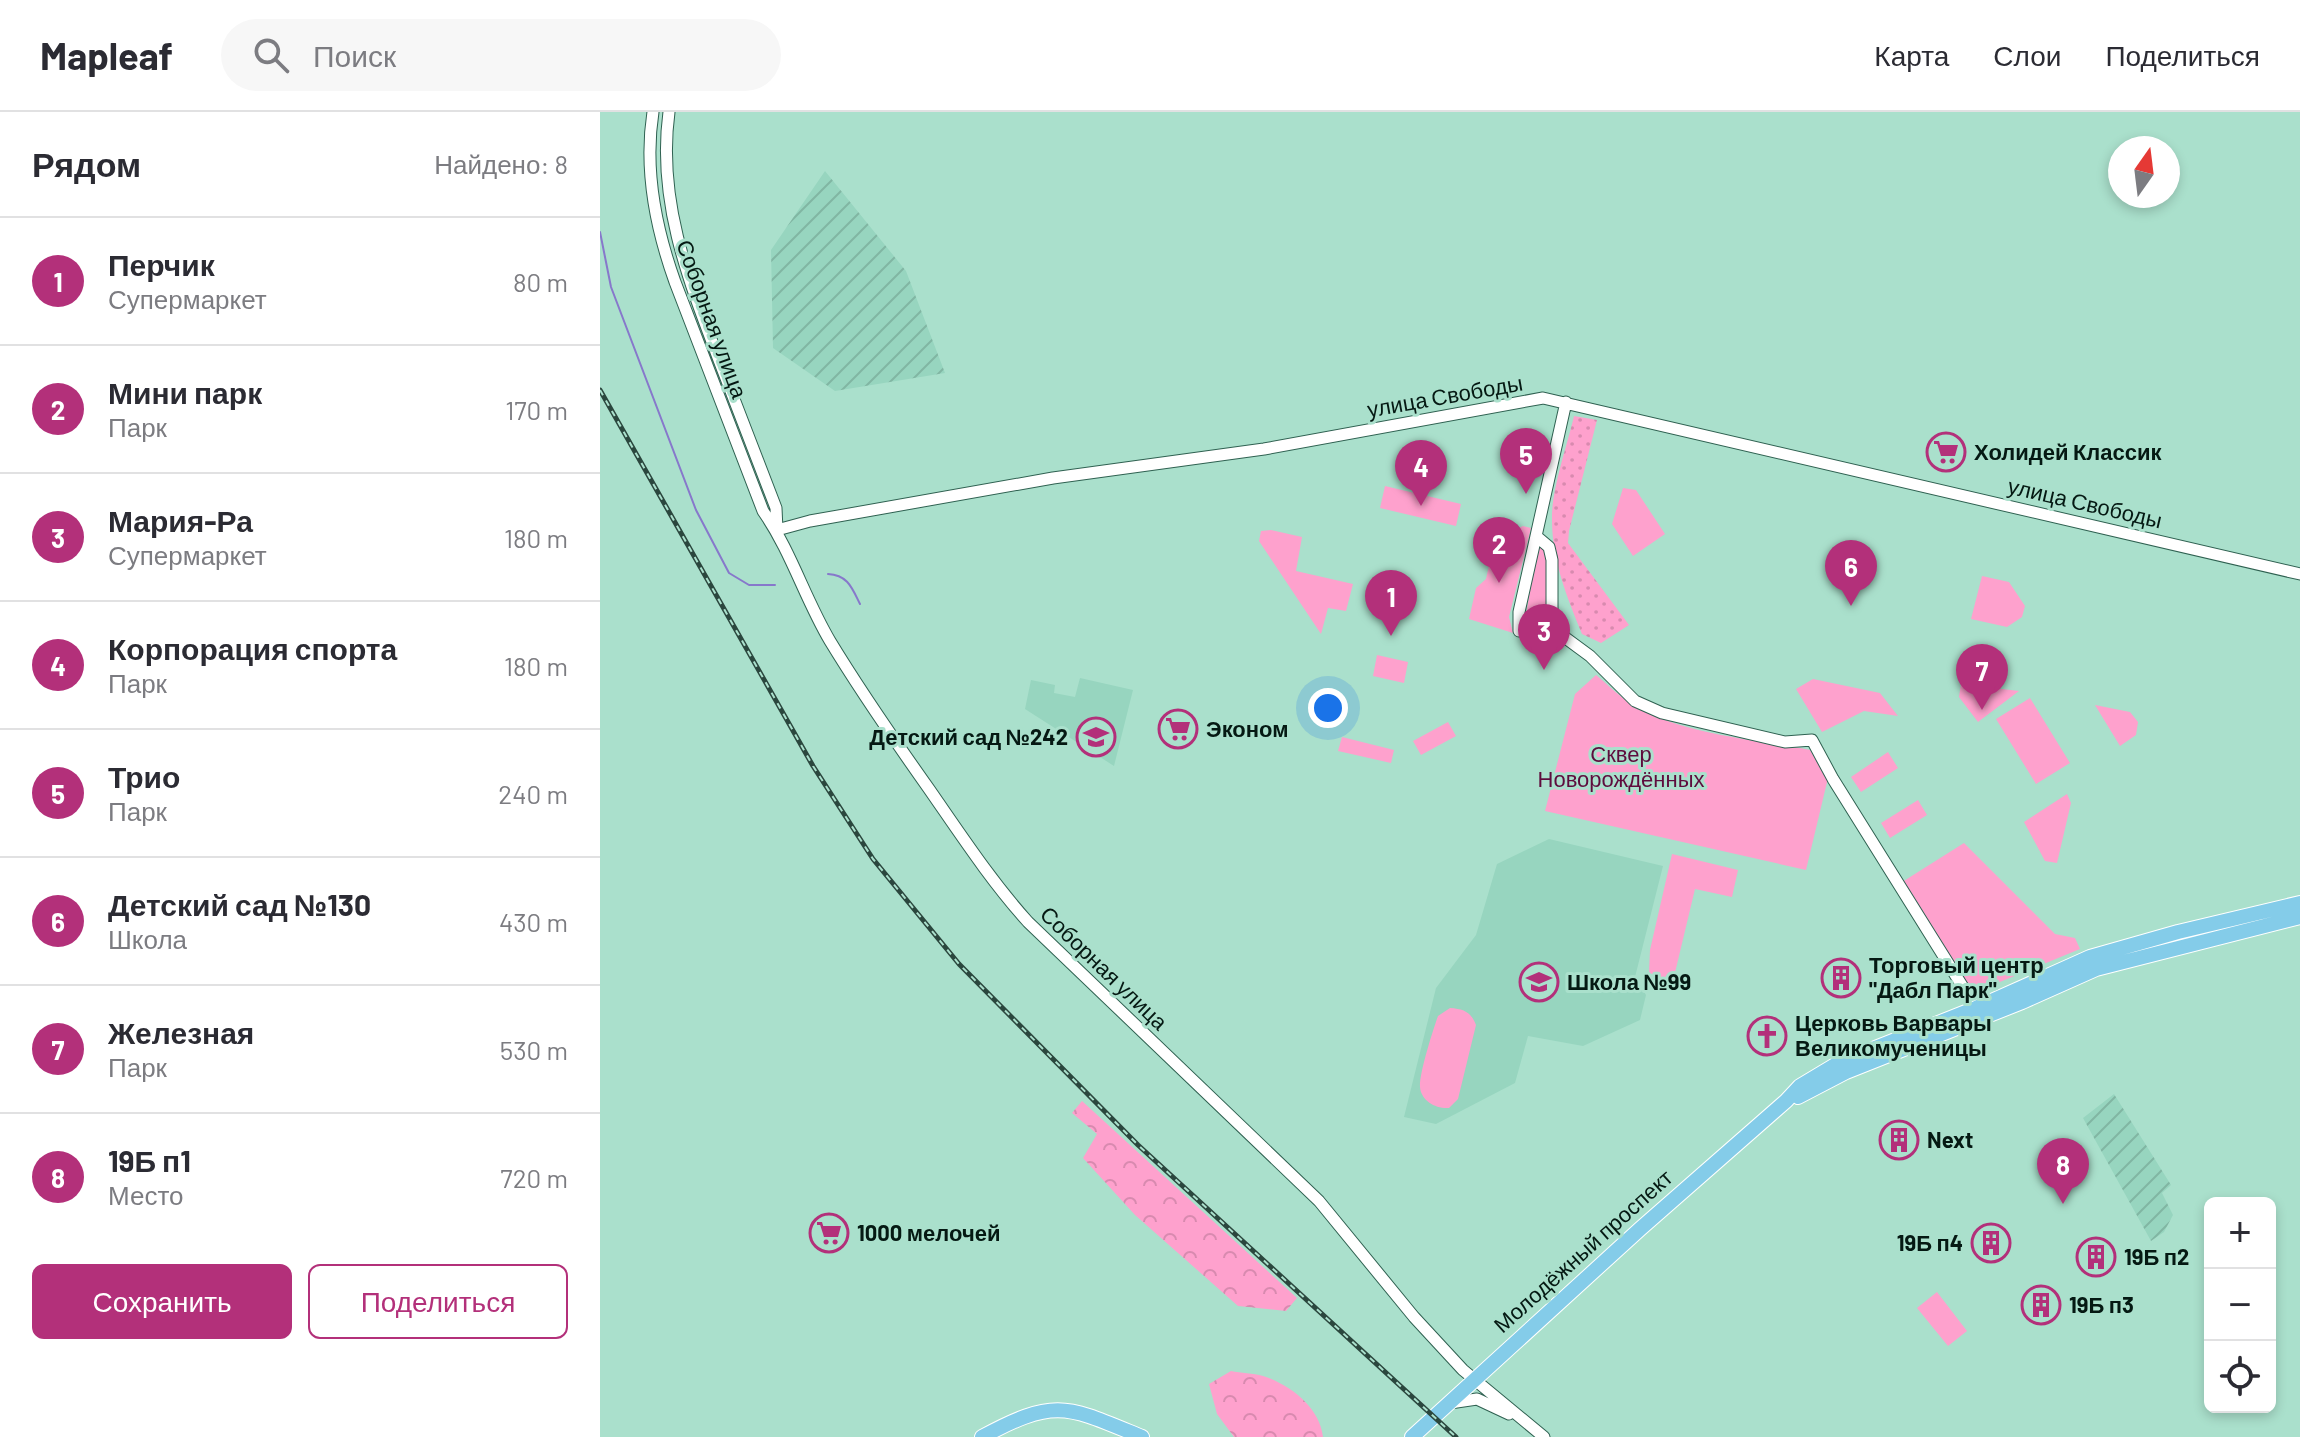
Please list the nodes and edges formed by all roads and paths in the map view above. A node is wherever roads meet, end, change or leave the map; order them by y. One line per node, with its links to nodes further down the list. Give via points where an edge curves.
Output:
1 (653, 112): 4 (street, Соборная улица, via 652,183 665,253 763,511)
2 (669, 112): 4 (street, Соборная улица, via 666,170 679,251 776,508)
3 (1566, 402): 4 (street, улица Свободы, via 1543,398 1264,449 1053,478); 5 (street); 6 (street, улица Свободы)
4 (777, 530): 12 (street, Соборная улица, via 830,642 1006,897 1319,1201 1414,1317)
5 (1536, 536): 7 (street, via 1549,547 1552,560); 7 (street, via 1519,631)
6 (2300, 574)
7 (1552, 628): 10 (street, via 1590,656 1635,701 1662,713 1785,742 1812,740)
8 (2300, 903): 10 (main road, Молодёжный проспект, via 2090,957)
9 (2300, 917): 11 (main road, Молодёжный проспект, via 2096,969)
10 (1976, 1008): 11 (main road, Молодёжный проспект, via 1840,1062)
11 (1786, 1101): 12 (main road, Молодёжный проспект)
12 (1474, 1379): 13 (main road, Молодёжный проспект); 14 (street, Соборная улица)
13 (1449, 1403): 14 (street, via 1477,1399); 19 (main road, Молодёжный проспект)
14 (1526, 1423): 20 (street)
15 (982, 1437): 18 (main road, via 1026,1414 1052,1409 1081,1413)
16 (993, 1437): 17 (main road, via 1037,1418 1055,1417 1078,1419)
17 (1124, 1437)
18 (1142, 1437)
19 (1412, 1437)
20 (1544, 1437)

